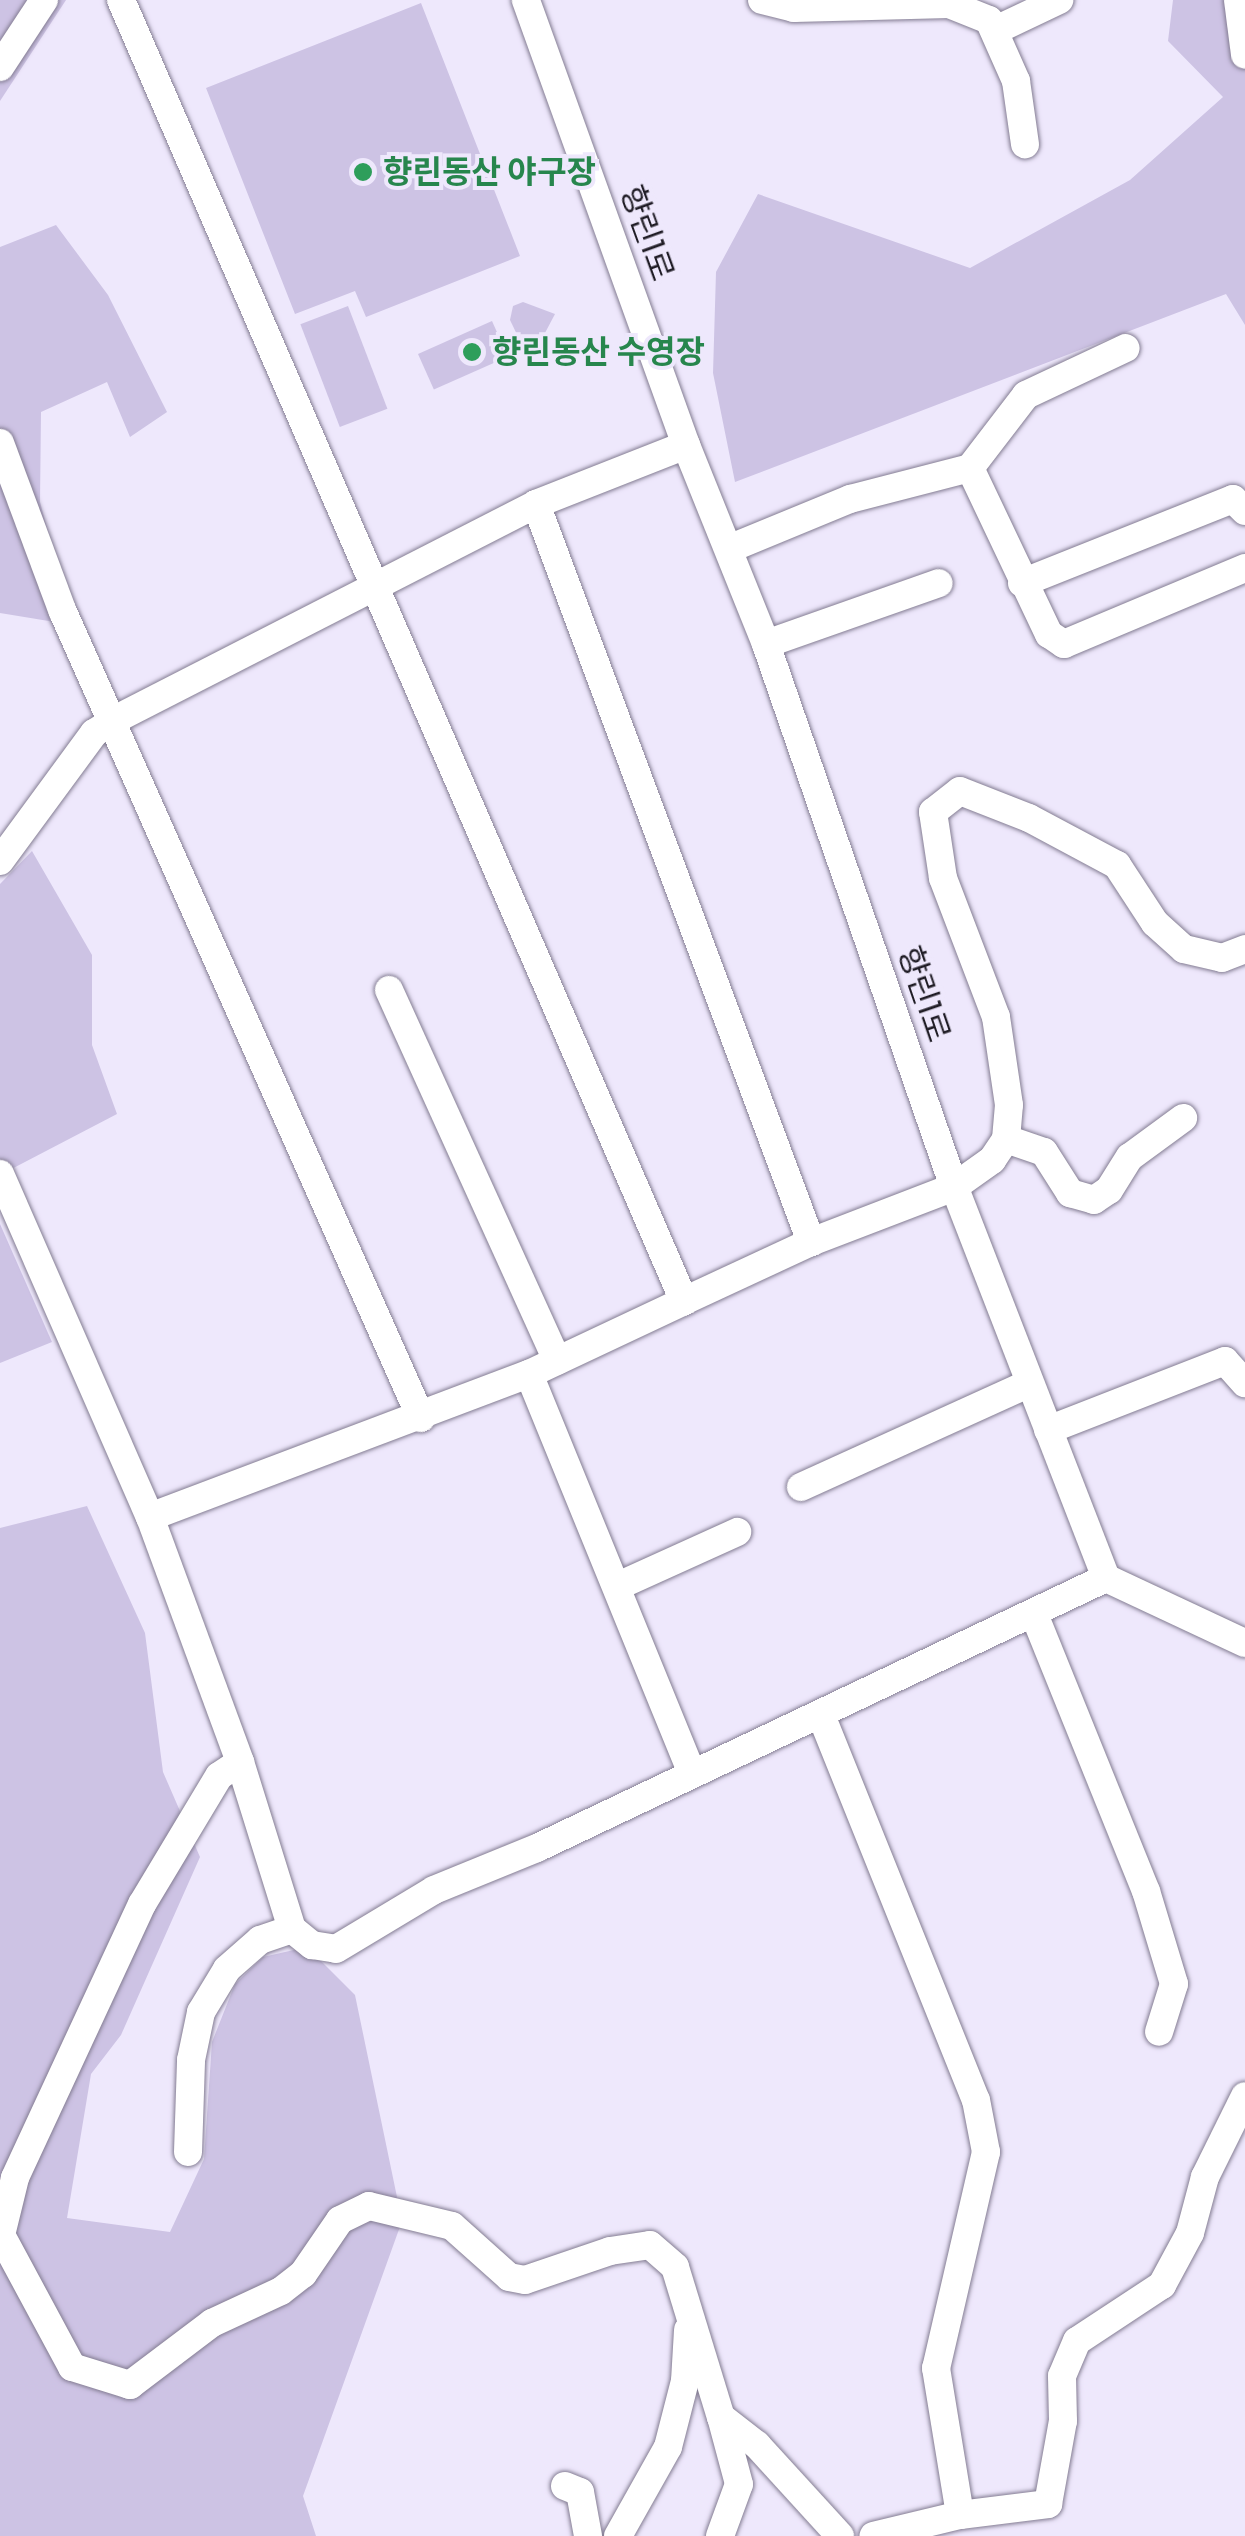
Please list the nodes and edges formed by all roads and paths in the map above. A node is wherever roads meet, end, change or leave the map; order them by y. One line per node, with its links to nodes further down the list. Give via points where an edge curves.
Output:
1 (44, 0): 9 (street)
2 (121, 0): 21 (street)
3 (526, 0): 13 (street, 향린1로)
4 (762, 0): 7 (street, via 794,8 949,4)
5 (1059, 0): 7 (street)
6 (1238, 0): 8 (street)
7 (998, 28): 10 (street, via 1016,81)
8 (1245, 55)
9 (0, 67)
10 (1025, 144)
11 (1126, 348): 14 (street, via 1026,395)
12 (0, 443): 23 (street, via 64,612)
13 (686, 445): 15 (street); 17 (street, 향린1로)
14 (970, 468): 17 (street, via 850,499); 20 (street)
15 (536, 504): 21 (street); 32 (street)
16 (1245, 511): 20 (street, via 1233,499)
17 (731, 548): 22 (street, 향린1로)
18 (1245, 568): 20 (street, via 1064,644 1049,634)
19 (939, 583): 22 (street)
20 (1022, 583)
21 (378, 588): 23 (street); 33 (street)
22 (766, 644): 31 (street, 향린1로)
23 (116, 719): 24 (street, via 94,733); 38 (street)
24 (0, 860)
25 (1233, 954): 26 (street); 29 (street, via 1184,950 1156,923 1118,864 1086,844 960,791 933,812 943,878 996,1017 1009,1104)
26 (1245, 976)
27 (390, 990): 34 (street)
28 (1184, 1118): 29 (street, via 1130,1157 1109,1190 1094,1200 1070,1194 1044,1152)
29 (1006, 1139): 31 (street, via 992,1160)
30 (0, 1174): 41 (street)
31 (954, 1186): 32 (street); 37 (street, 향린1로)
32 (811, 1242): 33 (street)
33 (684, 1301): 34 (street)
34 (557, 1361): 35 (street)
35 (529, 1374): 38 (street); 44 (street)
36 (1245, 1383): 39 (street, via 1224,1361)
37 (1028, 1384): 39 (street, 향린1로); 40 (street)
38 (420, 1418): 41 (street)
39 (1048, 1430): 43 (street, 향린1로)
40 (801, 1487)
41 (150, 1517): 48 (street)
42 (737, 1532): 44 (street)
43 (1106, 1578): 45 (street); 46 (street)
44 (618, 1586): 49 (street)
45 (1034, 1614): 47 (street); 51 (street, via 1146,1891 1174,1984)
46 (1245, 1643)
47 (821, 1715): 49 (street); 57 (street, via 976,2100 986,2152 936,2368)
48 (240, 1762): 50 (street); 54 (street, via 219,1776 142,1904 15,2178 2,2234 72,2367 130,2385 212,2323 281,2291 303,2274 340,2220 369,2206 452,2226 509,2278 526,2280 610,2251 650,2245 675,2266)
49 (692, 1774): 50 (street, via 434,1890 336,1949 312,1946)
50 (292, 1930): 53 (street, via 260,1940 201,2012 191,2060)
51 (1159, 2032)
52 (1245, 2096): 57 (street, via 1205,2177 1190,2234 1162,2284 1077,2341 1062,2376 1063,2421 1048,2504)
53 (188, 2152)
54 (690, 2304): 55 (street); 59 (street, via 685,2381 668,2447)
55 (721, 2417): 60 (street, via 739,2484); 61 (street)
56 (565, 2486): 58 (street, via 580,2492)
57 (960, 2515): 62 (street)
58 (588, 2536)
59 (618, 2536)
60 (720, 2536)
61 (840, 2536)
62 (873, 2536)

